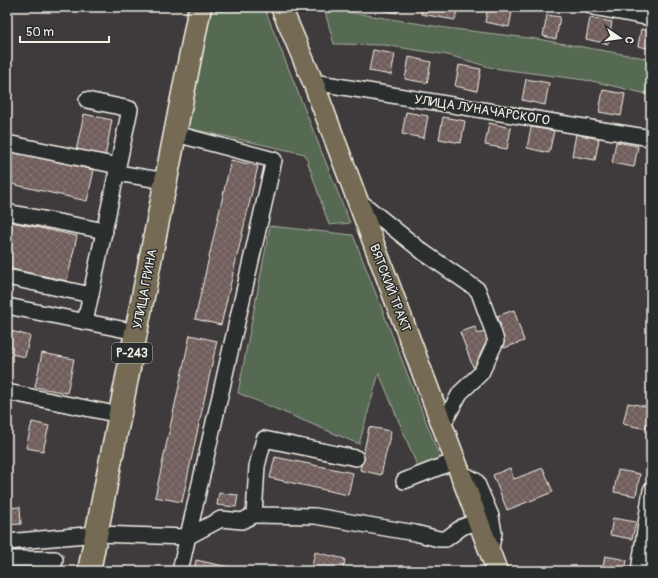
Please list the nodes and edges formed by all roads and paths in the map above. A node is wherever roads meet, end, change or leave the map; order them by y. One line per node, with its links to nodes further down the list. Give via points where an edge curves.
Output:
1 (200, 7): 7 (highway, УЛИЦА ГРИНА / Р-243)
2 (281, 7): 5 (main road, ВЯТСКИЙ ТРАКТ)
3 (593, 7): 4 (street)
4 (651, 18)
5 (313, 82): 8 (street, УЛИЦА ЛУНАЧАРСКОГО); 12 (main road, ВЯТСКИЙ ТРАКТ)
6 (87, 100): 10 (street, via 130,109)
7 (176, 134): 11 (highway, УЛИЦА ГРИНА / Р-243); 31 (street, via 274,160)
8 (651, 138)
9 (7, 143): 10 (street)
10 (117, 169): 11 (street); 14 (street)
11 (166, 181): 19 (highway, УЛИЦА ГРИНА / Р-243)
12 (357, 199): 22 (main road, ВЯТСКИЙ ТРАКТ); 22 (street, via 423,252 478,290 496,341 481,373 460,393)
13 (7, 212): 14 (street)
14 (105, 231): 16 (street)
15 (7, 277): 16 (street)
16 (91, 294): 18 (street)
17 (7, 306): 18 (street)
18 (85, 322): 19 (street)
19 (136, 332): 21 (highway, УЛИЦА ГРИНА / Р-243)
20 (7, 392): 21 (street)
21 (120, 415): 29 (highway, УЛИЦА ГРИНА / Р-243)
22 (442, 426): 24 (main road, ВЯТСКИЙ ТРАКТ)
23 (356, 458): 27 (street, via 264,439 256,466)
24 (457, 466): 25 (street); 28 (main road, ВЯТСКИЙ ТРАКТ); 33 (street, via 476,481 491,516 494,532)
25 (404, 481)
26 (651, 490): 39 (street)
27 (254, 515): 28 (street, via 315,516 415,533 439,540 446,539 462,527); 31 (street, via 242,520 221,519)
28 (478, 521): 33 (main road, ВЯТСКИЙ ТРАКТ)
29 (96, 534): 30 (street); 31 (street); 36 (highway, УЛИЦА ГРИНА / Р-243)
30 (62, 537): 32 (street); 35 (street)
31 (187, 537): 37 (street)
32 (7, 542)
33 (490, 552): 38 (main road, ВЯТСКИЙ ТРАКТ)
34 (7, 559): 35 (street)
35 (54, 565)
36 (89, 571)
37 (180, 571)
38 (497, 571)
39 (639, 571)

